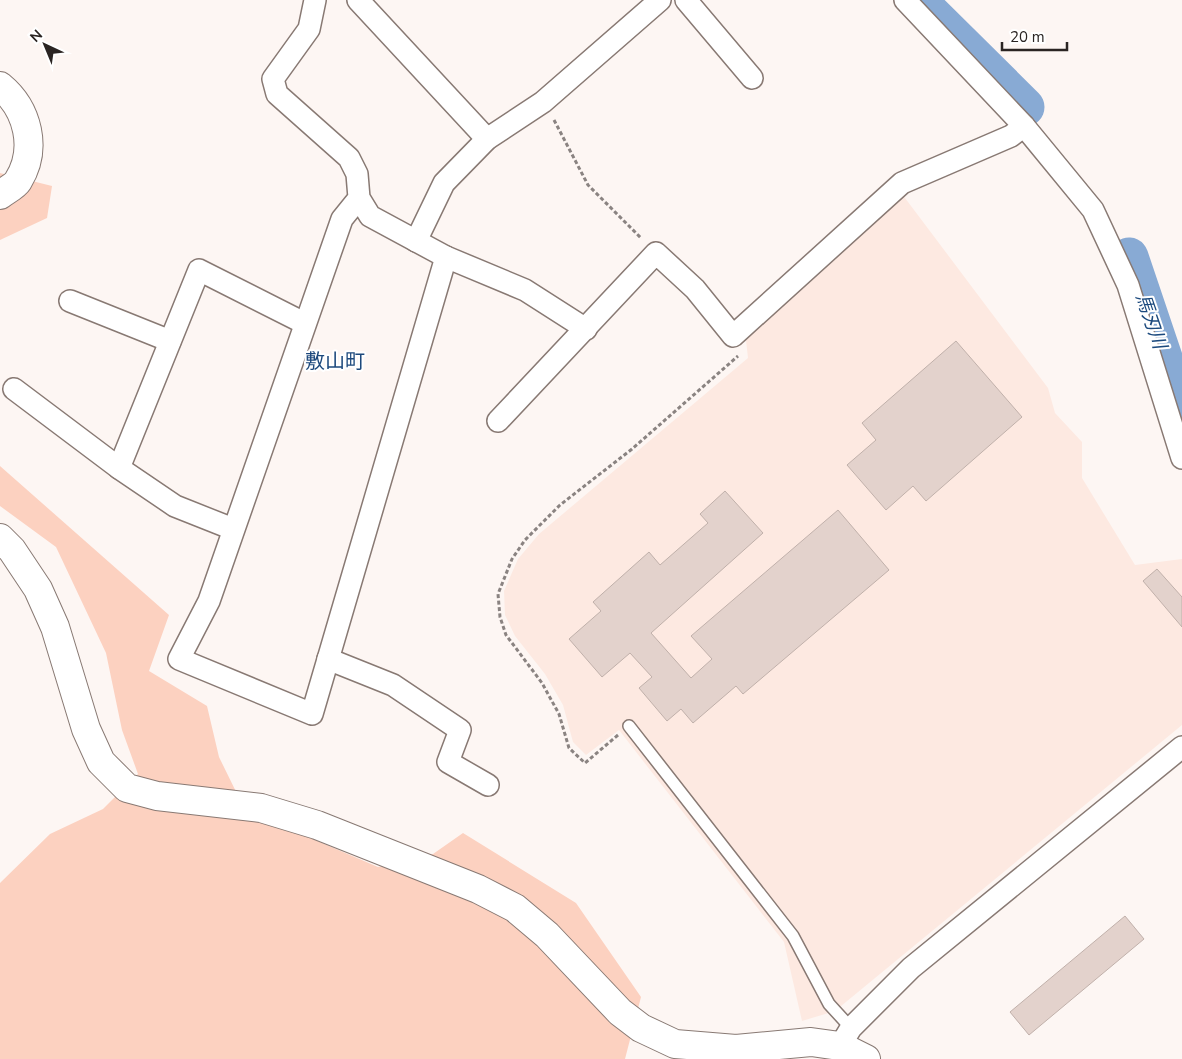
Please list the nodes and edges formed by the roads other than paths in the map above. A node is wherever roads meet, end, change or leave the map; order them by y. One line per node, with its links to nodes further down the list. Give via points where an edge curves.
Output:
1 (315, 0): 11 (street, via 309,29 273,80 277,94 349,158 357,174)
2 (358, 0): 9 (street)
3 (660, 0): 9 (street, via 543,102)
4 (686, 0): 6 (street)
5 (906, 0): 8 (street)
6 (752, 78)
7 (0, 86): 10 (street, via 24,116 30,146 18,182)
8 (1024, 126): 16 (street, via 1011,136 902,183 733,336 695,289 656,253); 20 (street, via 1081,193 1111,247 1128,284)
9 (487, 139): 12 (street, via 444,183)
10 (0, 195)
11 (359, 198): 12 (street, via 370,216); 15 (street, via 342,219)
12 (416, 241): 13 (street)
13 (446, 257): 16 (street, via 525,290); 24 (street)
14 (70, 301): 17 (street)
15 (304, 323): 17 (street, via 199,270); 22 (street)
16 (586, 329): 19 (street)
17 (170, 341): 21 (street)
18 (14, 390): 21 (street)
19 (498, 421)
20 (1182, 458)
21 (119, 468): 22 (street, via 175,506)
22 (233, 530): 24 (street, via 209,601 179,660 312,714)
23 (0, 538): 28 (street, via 38,589 86,729 101,762 127,788 157,796 261,808 317,825 478,889 515,908 540,929 620,1012 641,1028 675,1044 736,1049)
24 (328, 659): 27 (street, via 393,685 460,730 448,762)
25 (629, 726): 28 (lane, via 793,936)
26 (1182, 747): 28 (street, via 911,968)
27 (488, 785)
28 (846, 1037): 29 (street)
29 (866, 1059)

